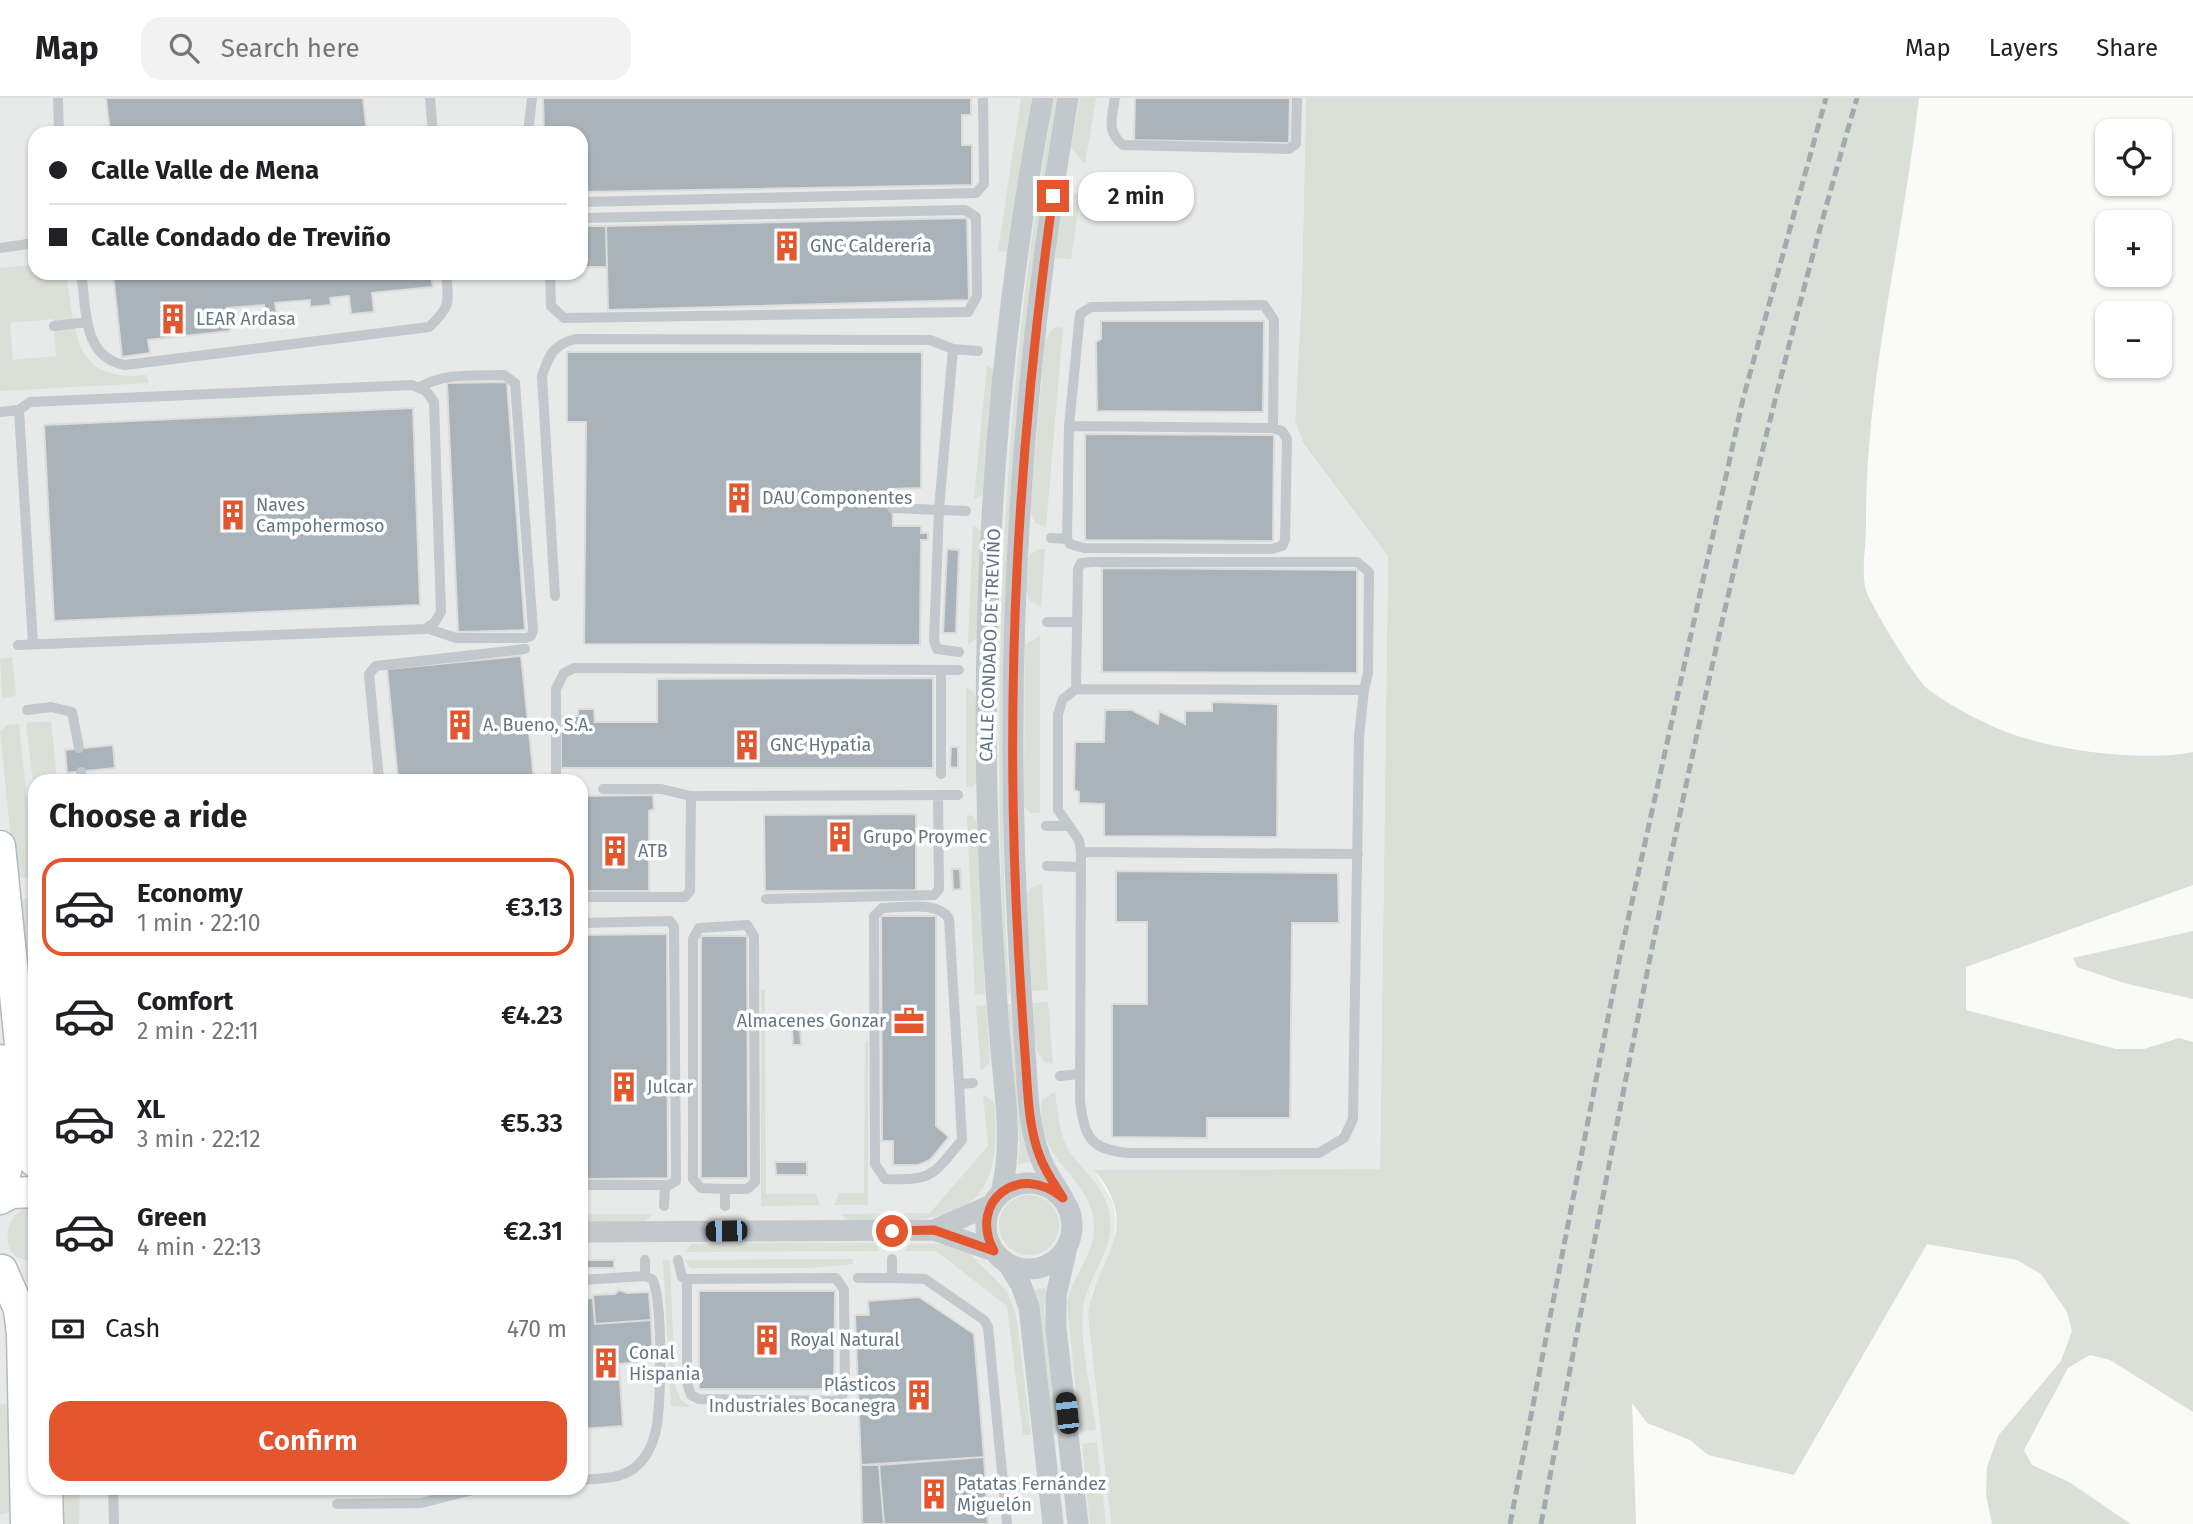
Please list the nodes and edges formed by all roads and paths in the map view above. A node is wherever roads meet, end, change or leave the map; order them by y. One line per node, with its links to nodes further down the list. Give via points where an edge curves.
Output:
1 (58, 98): 9 (lane)
2 (430, 98): 10 (lane)
3 (532, 98): 11 (lane)
4 (983, 98): 12 (lane, via 984,184 976,193)
5 (1043, 98): 77 (street, CALLE CONDADO DE TREVIÑO, via 1009,330 992,555 987,716 990,884 1009,1144)
6 (1068, 98): 75 (street, CALLE CONDADO DE TREVIÑO, via 1033,350 1015,566 1011,714 1013,853 1028,1095 1040,1158)
7 (1115, 98): 8 (lane, via 1110,126 1122,145 1289,149 1296,144)
8 (1297, 98)
9 (59, 126)
10 (432, 126)
11 (529, 126)
12 (588, 202)
13 (588, 218): 18 (lane, via 965,210 976,217 981,297 968,312 564,318 551,306)
14 (28, 244): 15 (lane)
15 (0, 248)
16 (82, 280): 19 (lane)
17 (447, 280): 19 (lane, via 445,313 429,327 125,365 98,350)
18 (550, 280)
19 (87, 322): 20 (lane)
20 (54, 326)
21 (953, 349): 22 (lane); 29 (lane); 33 (lane, via 930,340 575,339 559,344 549,354 542,376)
22 (978, 351)
23 (419, 388): 24 (lane, via 30,402); 36 (lane, via 434,402 441,612); 36 (lane, via 447,377 504,375 515,383 533,630 525,638 456,638)
24 (19, 410): 25 (lane); 37 (lane)
25 (0, 412)
26 (1069, 426): 27 (lane); 27 (lane, via 1075,314 1103,305 1264,305 1274,320); 32 (lane)
27 (1273, 428): 32 (lane, via 1287,439 1282,546 1084,548)
28 (892, 508): 29 (lane)
29 (939, 509): 30 (lane); 40 (lane, via 934,641 937,649)
30 (966, 511)
31 (1051, 538): 32 (lane)
32 (1068, 539)
33 (555, 596)
34 (1047, 622): 35 (lane)
35 (1077, 622): 43 (lane); 44 (lane, via 1077,569 1081,563 1357,562 1369,572)
36 (426, 628): 37 (lane)
37 (33, 644): 38 (lane)
38 (18, 645)
39 (525, 649): 48 (lane, via 376,666 369,674)
40 (959, 652)
41 (941, 670): 42 (lane); 47 (lane, via 574,668 564,673 556,689); 49 (lane)
42 (959, 670)
43 (1076, 689): 44 (lane); 55 (lane, via 1063,699 1058,714 1058,810)
44 (1364, 690): 58 (lane)
45 (27, 710): 46 (lane, via 51,707 72,712)
46 (79, 748)
47 (556, 773)
48 (378, 774)
49 (941, 774)
50 (603, 789): 53 (lane, via 661,789)
51 (938, 795): 52 (lane); 53 (lane); 62 (lane, via 939,889 934,895)
52 (958, 795)
53 (691, 796): 61 (lane, via 691,891 685,897)
54 (1046, 826): 55 (lane)
55 (1067, 826): 57 (lane, via 1079,840)
56 (0, 846): 69 (main road)
57 (1081, 852): 58 (lane); 60 (lane)
58 (1358, 853): 65 (lane, via 1353,1119 1344,1139 1319,1153 1108,1151 1095,1145 1084,1128)
59 (1047, 866): 60 (lane)
60 (1080, 867): 65 (lane)
61 (588, 897)
62 (766, 899)
63 (588, 923): 71 (lane, via 670,921 676,934 677,1181)
64 (0, 1060): 74 (main road, via 9,1147)
65 (1079, 1074): 66 (lane)
66 (1060, 1076)
67 (974, 1083): 68 (lane)
68 (959, 1084): 68 (lane, via 949,919 933,908 882,908 874,916 875,1164 885,1179 931,1176 962,1140)
69 (28, 1119)
70 (588, 1185): 71 (lane)
71 (665, 1185): 78 (lane)
72 (725, 1189): 72 (lane, via 747,1188 755,1182 754,936 747,925 706,925 693,939 693,1179 701,1188); 79 (lane)
73 (28, 1192): 76 (main road)
74 (0, 1194)
75 (1063, 1198): 77 (street, via 1040,1184 1013,1186); 82 (street, via 1072,1222)
76 (0, 1199)
77 (996, 1199): 80 (street); 83 (street, via 986,1228)
78 (664, 1206)
79 (725, 1206)
80 (934, 1230): 81 (street); 83 (street)
81 (588, 1232)
82 (1067, 1247): 83 (street, via 1047,1265 1020,1268); 106 (street, via 1056,1296 1056,1328)
83 (1001, 1258): 105 (street, via 1021,1285 1029,1307)
84 (892, 1259): 91 (lane)
85 (645, 1260): 89 (lane)
86 (678, 1260): 92 (lane, via 679,1271)
87 (1, 1269): 88 (main road); 101 (main road, via 13,1290 20,1322)
88 (28, 1276)
89 (645, 1276): 93 (lane); 94 (lane, via 657,1292 660,1366 656,1432 645,1457 628,1473)
90 (858, 1278): 91 (lane)
91 (892, 1278): 96 (lane, via 925,1279 988,1327)
92 (687, 1279): 92 (lane, via 835,1278 841,1282 845,1387 841,1401 699,1399 691,1395 687,1383)
93 (588, 1280)
94 (588, 1480)
95 (1021, 1486): 96 (lane)
96 (1004, 1487): 104 (lane)
97 (47, 1495): 102 (main road)
98 (113, 1495): 103 (lane)
99 (448, 1495): 100 (lane, via 421,1503)
100 (337, 1503)
101 (26, 1524)
102 (48, 1524)
103 (114, 1524)
104 (1007, 1524)
105 (1053, 1524)
106 (1078, 1524)

